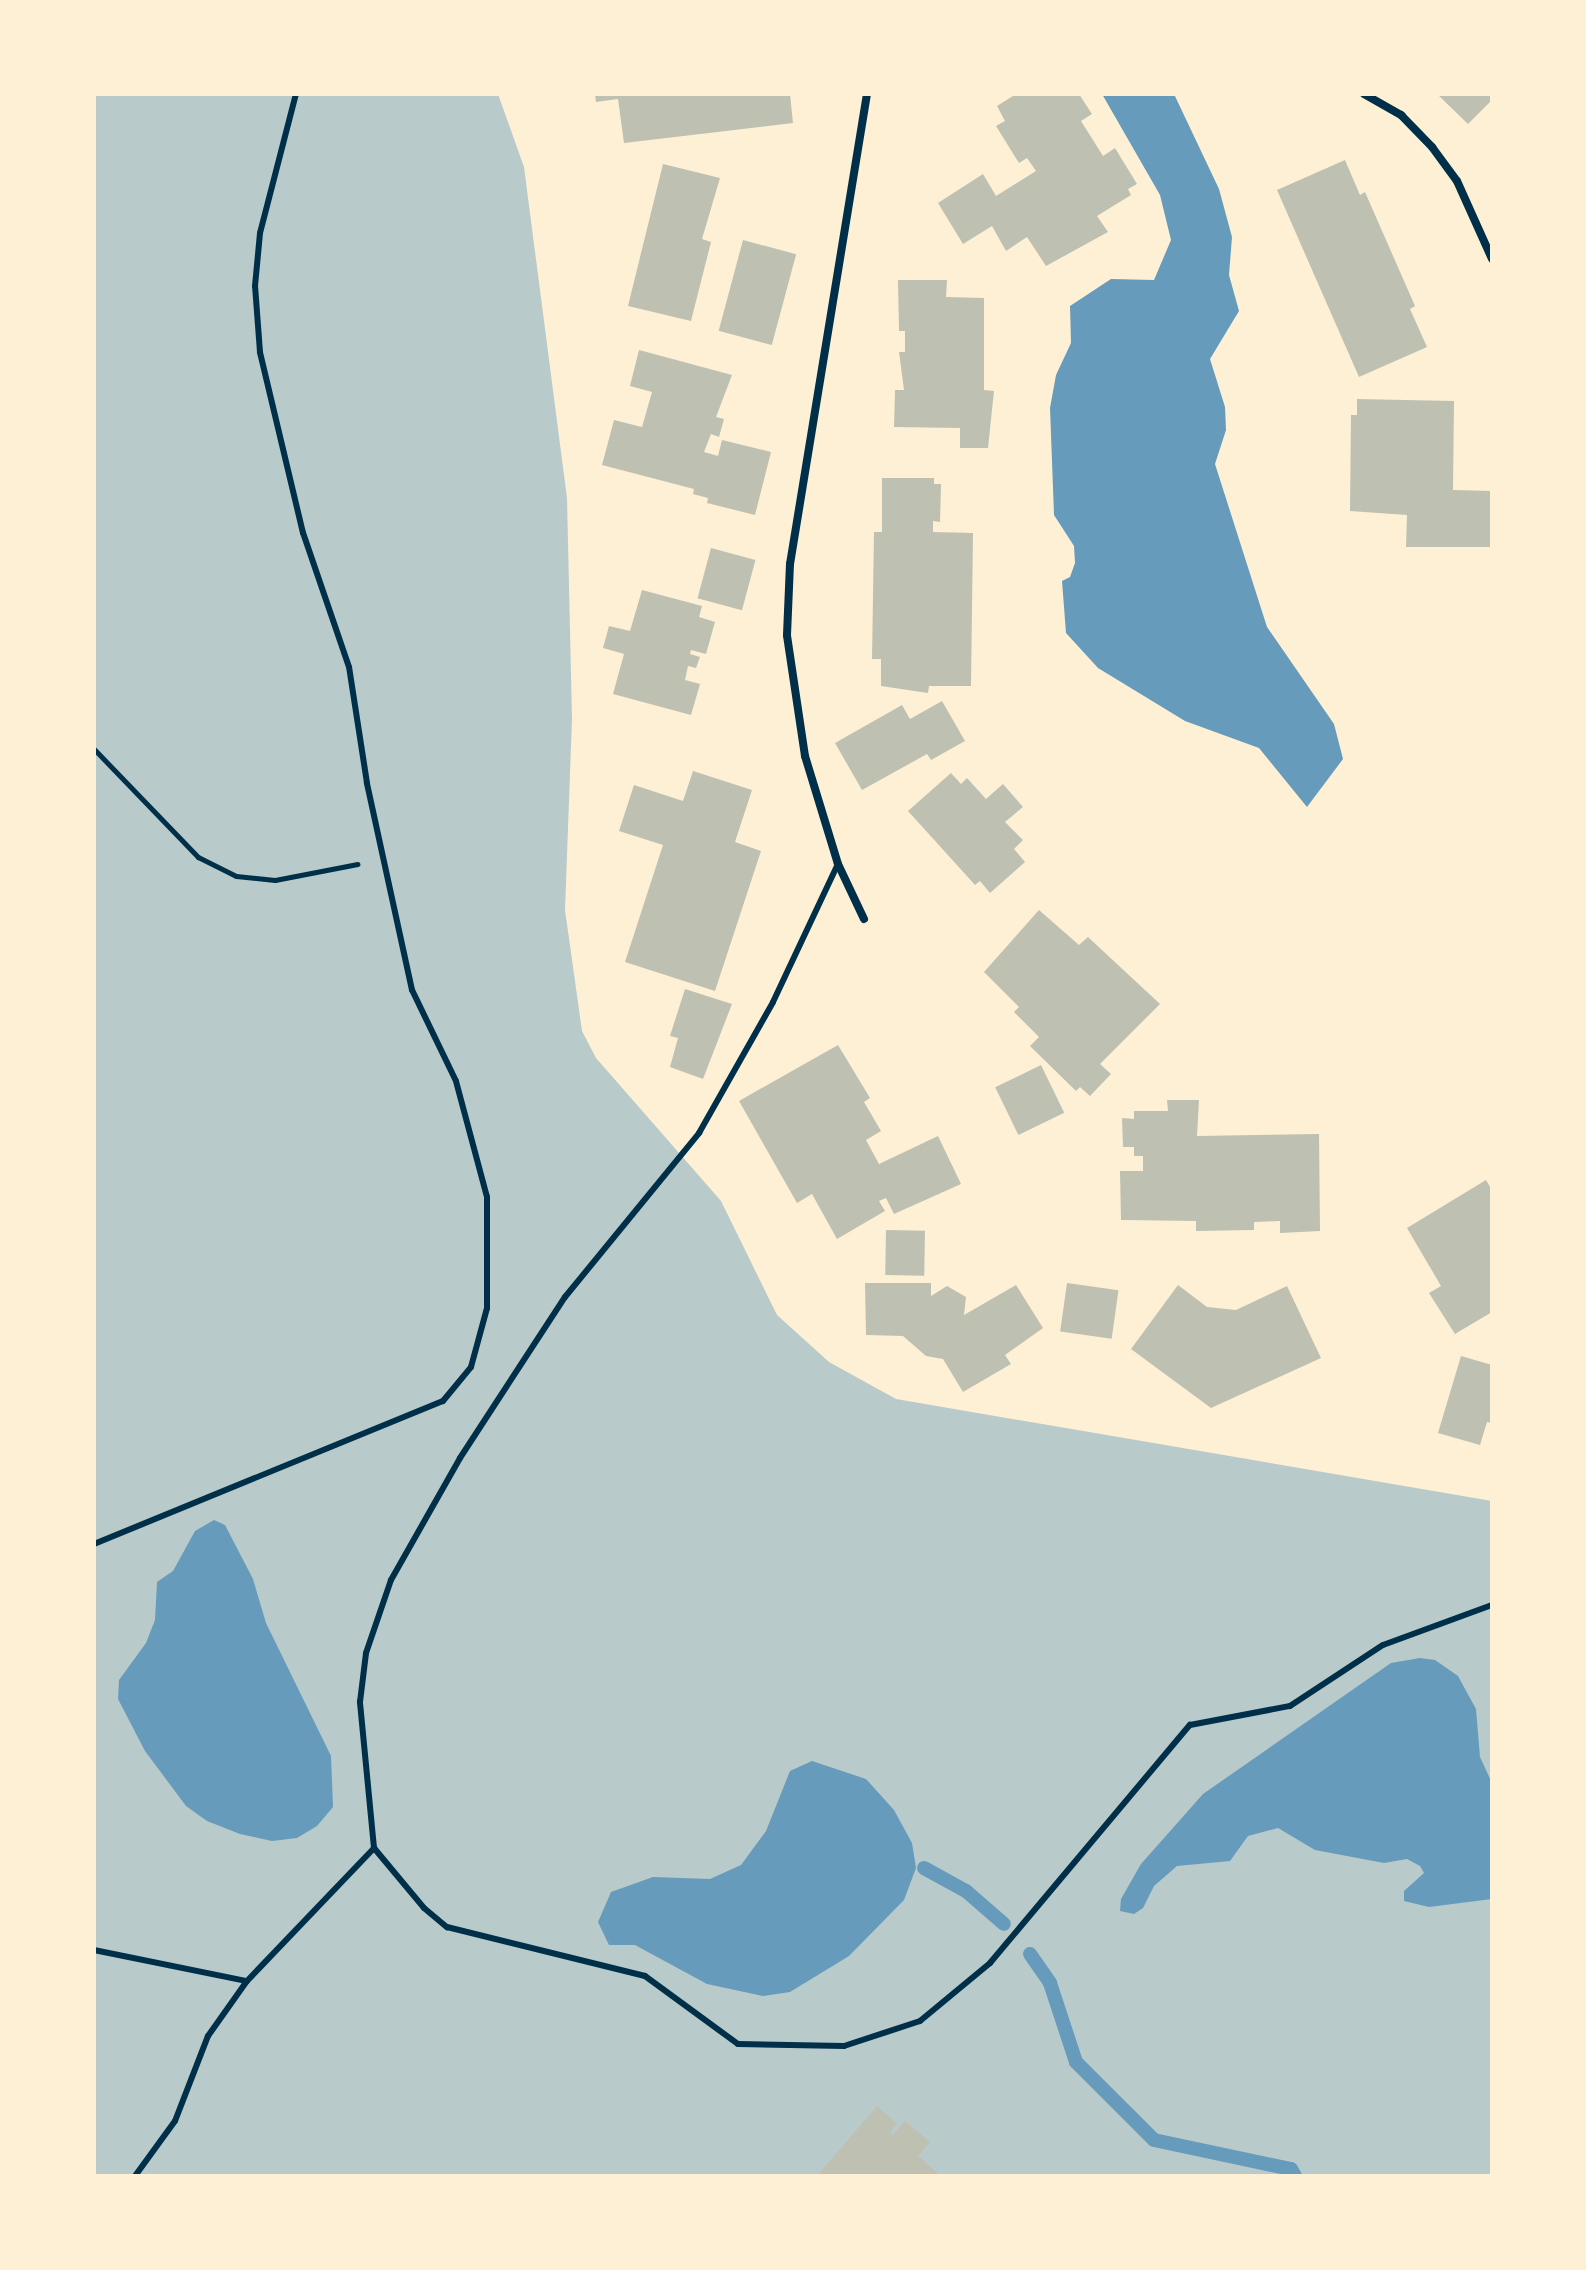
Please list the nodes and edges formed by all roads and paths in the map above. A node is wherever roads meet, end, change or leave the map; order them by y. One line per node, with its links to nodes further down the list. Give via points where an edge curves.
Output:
1 (296, 94): 6 (lane, via 260,233 255,286 260,352 303,533 349,667)
2 (867, 94): 7 (street, via 790,564 787,635 805,756)
3 (1364, 94): 4 (street, via 1401,115 1432,147 1457,181)
4 (1492, 259)
5 (94, 749): 6 (path, via 198,857 236,876 275,880)
6 (385, 858): 9 (lane, via 412,990 456,1081 487,1197 487,1308 471,1367 443,1401 417,1415)
7 (838, 864): 8 (street); 11 (lane, via 773,1002 699,1133 565,1297 460,1458 391,1580 366,1653 360,1702)
8 (864, 919)
9 (94, 1544)
10 (1492, 1605): 11 (lane, via 1383,1645 1290,1706 1190,1725 1017,1936 973,1979 920,2021 844,2046 738,2044 645,1976 447,1927)
11 (374, 1848): 13 (lane)
12 (94, 1950): 13 (lane)
13 (247, 1981): 14 (lane, via 208,2036 175,2121)
14 (135, 2176)

